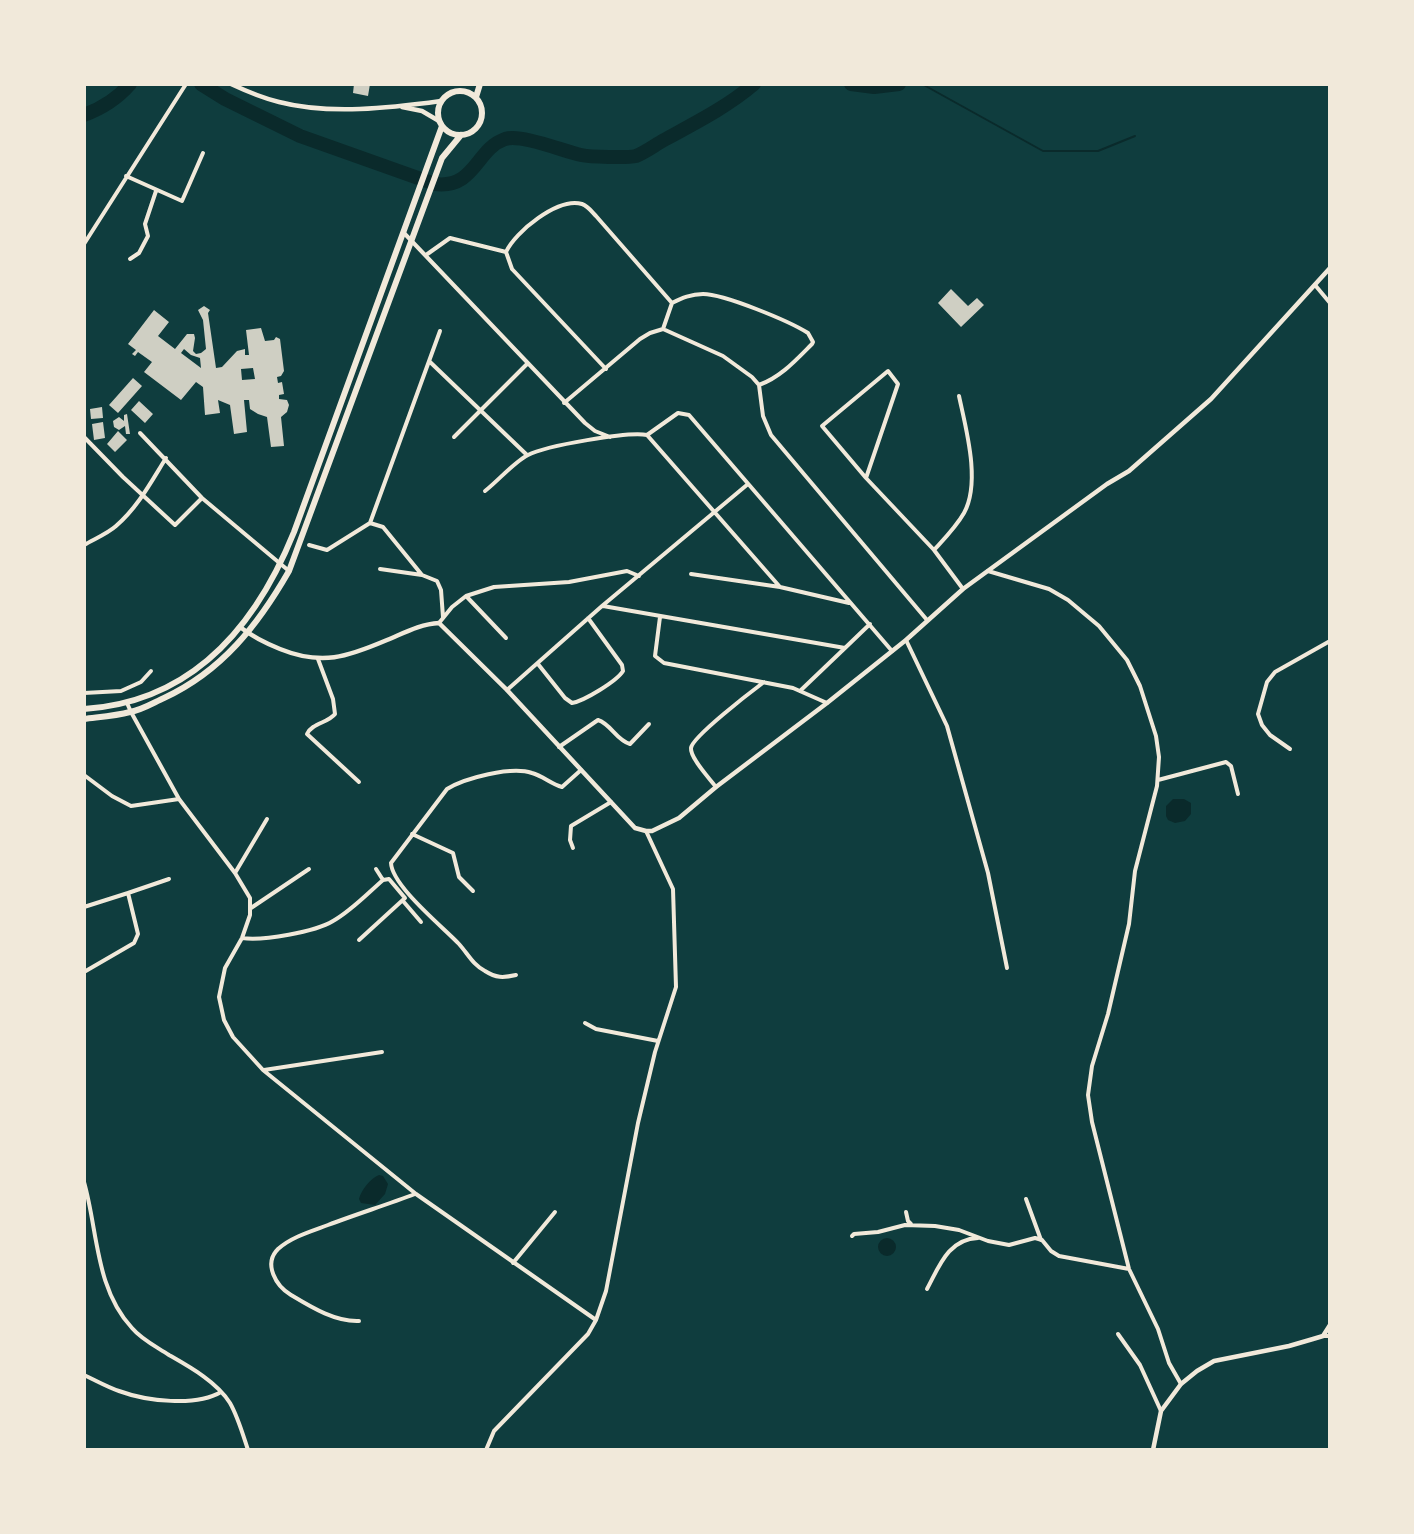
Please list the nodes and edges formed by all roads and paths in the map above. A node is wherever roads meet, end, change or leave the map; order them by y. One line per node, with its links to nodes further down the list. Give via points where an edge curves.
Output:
1 (186, 84): 11 (street)
2 (231, 84): 7 (street, via 279,102 317,108)
3 (480, 84): 5 (highway)
4 (463, 87): 5 (highway); 6 (highway)
5 (476, 97): 9 (highway, via 482,106 482,118 472,132)
6 (441, 101): 7 (street); 8 (highway)
7 (396, 106): 8 (street, via 422,111)
8 (441, 124): 9 (highway, via 450,133); 13 (highway)
9 (461, 135): 14 (highway, via 442,158)
10 (203, 153): 12 (street, via 183,201)
11 (126, 176): 12 (street); 15 (street)
12 (156, 191): 18 (street, via 145,224 148,236 139,253)
13 (404, 233): 14 (street); 49 (highway)
14 (411, 241): 17 (street); 52 (highway)
15 (84, 243)
16 (506, 252): 17 (street, via 450,238); 21 (street, via 520,234 554,208 582,204); 27 (street, via 512,269)
17 (426, 255): 26 (street)
18 (130, 259)
19 (1330, 268): 20 (street)
20 (1315, 285): 22 (street); 51 (street, via 1192,418 1129,471)
21 (672, 303): 23 (street); 28 (street, via 690,295 709,294 808,333 812,344 783,372)
22 (1330, 303)
23 (663, 329): 27 (street, via 640,339); 28 (street, via 723,356)
24 (440, 331): 25 (street)
25 (429, 361): 31 (street); 45 (street)
26 (527, 364): 30 (street); 31 (street)
27 (606, 369): 30 (street)
28 (759, 385): 64 (street, via 763,416 771,435)
29 (959, 396): 48 (street, via 972,483 965,511)
30 (564, 403): 36 (street, via 589,427)
31 (480, 411): 35 (street); 37 (street)
32 (140, 433): 38 (street)
33 (647, 435): 36 (street); 40 (street, via 678,413 686,413); 44 (street)
34 (84, 437): 42 (street)
35 (454, 437)
36 (610, 437): 37 (street)
37 (527, 455): 41 (street)
38 (166, 458): 42 (street); 43 (street)
39 (866, 478): 39 (street, via 898,384 888,371 822,426); 48 (street)
40 (748, 484): 44 (street); 59 (street)
41 (485, 491)
42 (143, 496): 43 (street, via 175,525); 47 (street, via 115,528)
43 (202, 498): 49 (street)
44 (714, 513): 55 (street); 56 (street)
45 (370, 523): 46 (street, via 327,550); 54 (street, via 383,527)
46 (309, 544)
47 (84, 545)
48 (934, 550): 57 (street)
49 (280, 565): 52 (street); 67 (highway)
50 (380, 568): 54 (street)
51 (988, 570): 57 (street); 91 (street, via 1049,589 1068,600 1099,626 1127,660 1156,736)
52 (289, 571): 68 (highway)
53 (691, 574): 56 (street)
54 (422, 575): 62 (street, via 440,586)
55 (639, 576): 58 (street, via 617,572 569,582 494,587); 60 (street)
56 (780, 587): 59 (street)
57 (963, 590): 64 (street)
58 (466, 596): 62 (street); 69 (street)
59 (850, 603): 66 (street)
60 (602, 606): 61 (street); 63 (street)
61 (660, 617): 72 (street); 77 (street, via 656,656 663,663)
62 (443, 618): 65 (street)
63 (588, 618): 75 (street); 75 (street, via 623,668 618,678 572,703)
64 (927, 620): 70 (street)
65 (439, 623): 74 (street, via 420,625 356,653); 78 (street)
66 (870, 624): 72 (street); 73 (street)
67 (240, 627): 68 (street); 81 (highway, via 189,674)
68 (248, 633): 74 (street, via 292,654); 84 (highway, via 203,676)
69 (506, 638)
70 (906, 640): 73 (street); 114 (street, via 947,726 988,873)
71 (1330, 641): 88 (street, via 1275,672 1267,682 1258,714 1270,735)
72 (845, 648): 79 (street)
73 (892, 651): 82 (street)
74 (318, 659): 92 (street, via 335,714 307,734)
75 (538, 664): 78 (street)
76 (151, 671): 80 (street, via 141,682 121,691)
77 (764, 682): 79 (street); 93 (street, via 700,734 691,746 696,761)
78 (507, 690): 87 (street)
79 (800, 691): 82 (street)
80 (84, 693)
81 (128, 703): 83 (highway); 84 (street)
82 (827, 703): 93 (street)
83 (84, 709)
84 (131, 712): 85 (highway); 95 (street)
85 (84, 719)
86 (650, 724): 87 (street, via 630,744 598,720)
87 (559, 747): 89 (street)
88 (1290, 749)
89 (581, 769): 96 (street); 99 (street, via 562,787 526,772 490,773 463,781 447,789)
90 (84, 775): 95 (street, via 130,806)
91 (1158, 780): 94 (street, via 1226,762 1231,766); 131 (street, via 1088,1095)
92 (359, 782)
93 (716, 787): 98 (street, via 679,818 662,828)
94 (1238, 794)
95 (179, 799): 103 (street)
96 (611, 802): 98 (street, via 635,828); 100 (street, via 571,826)
97 (267, 819): 103 (street)
98 (646, 831): 118 (street, via 674,896 676,987)
99 (412, 834): 106 (street, via 453,854 459,877); 116 (street, via 391,863 393,873 473,963 502,978)
100 (573, 848)
101 (309, 869): 110 (street)
102 (376, 869): 105 (street)
103 (235, 873): 110 (street, via 248,893)
104 (169, 879): 107 (street)
105 (383, 880): 108 (street, via 389,879 405,897); 112 (street, via 332,922 256,940)
106 (473, 891)
107 (128, 893): 109 (street); 115 (street, via 137,939)
108 (403, 901): 111 (street); 113 (street)
109 (84, 907)
110 (251, 908): 112 (street)
111 (421, 921)
112 (242, 938): 120 (street, via 225,968 219,997 233,1037)
113 (359, 940)
114 (1007, 968)
115 (84, 972)
116 (516, 975)
117 (585, 1023): 118 (street, via 596,1029)
118 (658, 1041): 133 (street, via 606,1291)
119 (382, 1052): 120 (street)
120 (263, 1070): 122 (street)
121 (84, 1182): 141 (street, via 101,1267 120,1311 141,1337)
122 (416, 1194): 130 (street); 134 (street, via 291,1240 273,1255 273,1274 286,1292 312,1308 345,1321)
123 (1026, 1199): 129 (street)
124 (555, 1212): 130 (street)
125 (906, 1212): 126 (street)
126 (911, 1225): 127 (street); 128 (street, via 959,1230)
127 (852, 1236)
128 (979, 1238): 129 (street, via 1009,1245 1035,1238); 132 (street, via 948,1252)
129 (1042, 1240): 131 (street, via 1059,1256)
130 (513, 1263): 133 (street)
131 (1129, 1269): 140 (street)
132 (927, 1289)
133 (596, 1320): 144 (street, via 578,1346 494,1431)
134 (359, 1321)
135 (1330, 1325): 137 (street)
136 (1118, 1334): 142 (street, via 1140,1365)
137 (1323, 1336): 138 (street); 140 (street, via 1214,1361)
138 (1330, 1336)
139 (84, 1375): 141 (street, via 119,1392 176,1401 201,1400)
140 (1181, 1384): 142 (street)
141 (221, 1392): 143 (street, via 230,1404)
142 (1161, 1411): 145 (street)
143 (248, 1450)
144 (486, 1450)
145 (1153, 1450)

